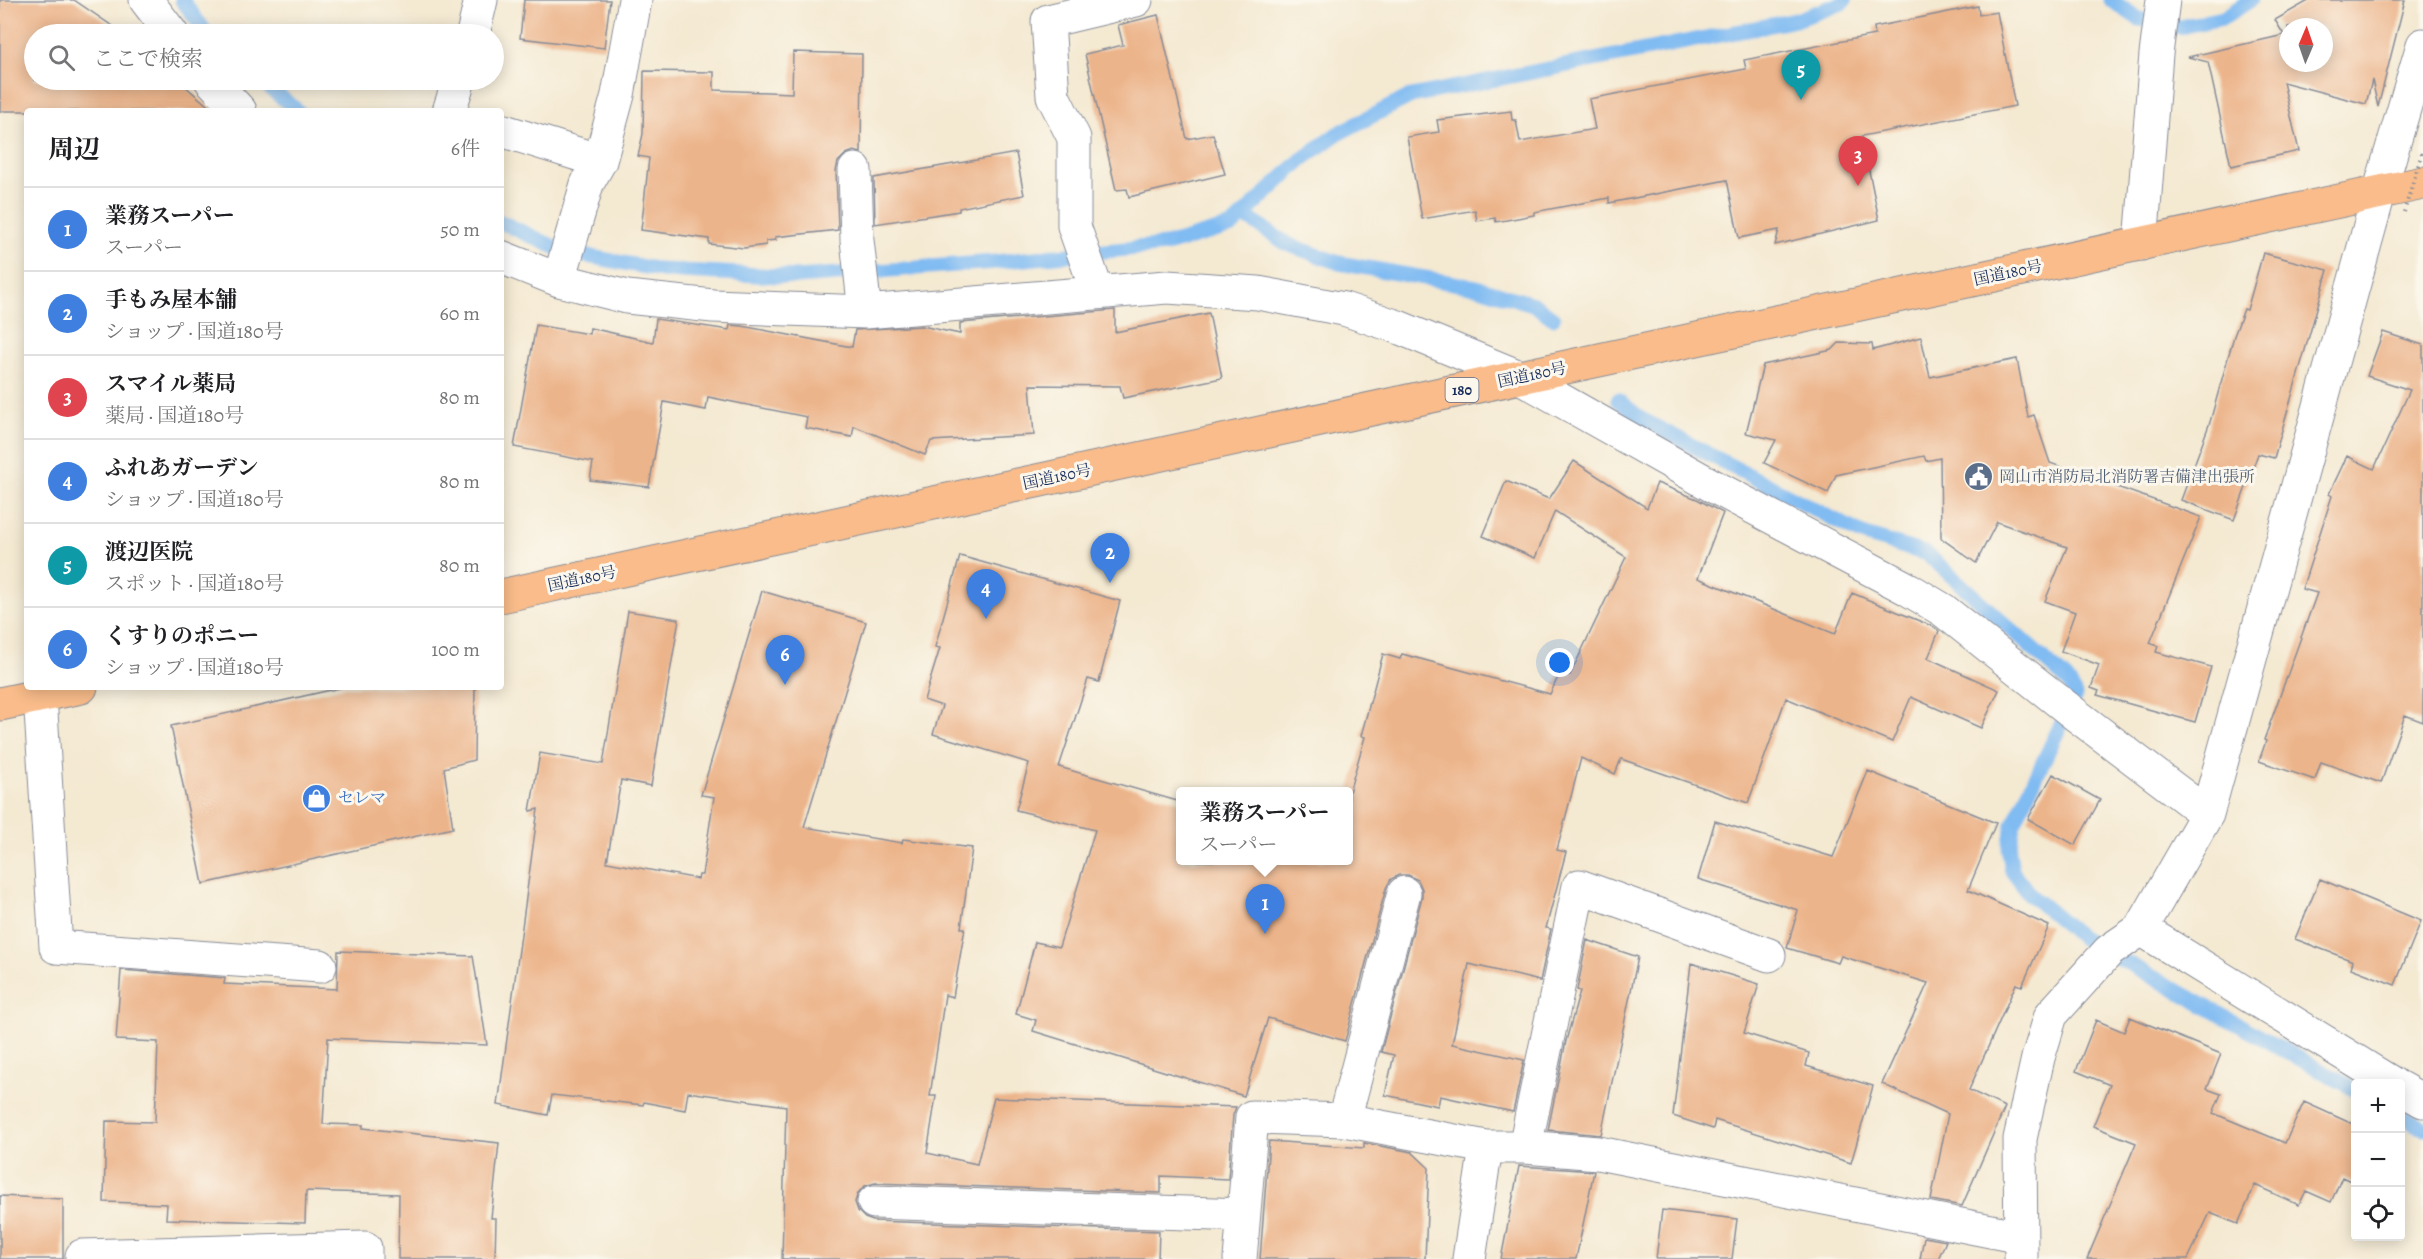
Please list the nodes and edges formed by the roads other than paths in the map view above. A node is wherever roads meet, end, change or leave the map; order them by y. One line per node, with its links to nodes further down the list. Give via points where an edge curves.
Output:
1 (146, 0): 6 (street)
2 (481, 0): 7 (street)
3 (635, 0): 14 (street, via 618,95)
4 (1136, 0): 21 (street, via 1048,21 1053,96 1074,138 1074,226)
5 (2163, 1): 18 (street)
6 (164, 24)
7 (475, 24)
8 (2423, 45): 17 (street)
9 (220, 90): 11 (street)
10 (456, 90): 12 (street)
11 (237, 108)
12 (450, 108)
13 (504, 131): 14 (street)
14 (600, 161): 20 (street, via 587,184)
15 (855, 170): 22 (street, via 856,240)
16 (2423, 183): 17 (highway, 国道180号 / 180)
17 (2391, 202): 18 (highway, 国道180号 / 180); 28 (street)
18 (2141, 244): 23 (highway, 国道180号 / 180)
19 (504, 258): 20 (street)
20 (559, 280): 22 (street, via 627,297 713,306)
21 (1097, 291): 22 (street); 23 (street, via 1167,287 1258,293 1344,309)
22 (865, 312)
23 (1522, 378): 24 (highway, 国道180号 / 180); 28 (street, via 1943,610)
24 (504, 595)
25 (67, 690): 26 (highway)
26 (40, 696): 27 (highway); 32 (street, via 56,947)
27 (0, 704)
28 (2207, 814): 30 (street)
29 (1404, 893): 36 (street)
30 (2141, 929): 33 (street); 41 (street, via 2109,951 2051,1015 2020,1139)
31 (1769, 955): 38 (street, via 1579,886)
32 (320, 966)
33 (2386, 1079)
34 (2405, 1091): 35 (street)
35 (2423, 1101)
36 (1344, 1120): 37 (street); 40 (street, via 1251,1117)
37 (1486, 1147): 38 (street); 45 (street)
38 (1525, 1147): 41 (street, via 1598,1153)
39 (874, 1202): 40 (street)
40 (1243, 1215): 44 (street)
41 (2021, 1248)
42 (82, 1259): 43 (street, via 365,1248)
43 (365, 1259)
44 (1240, 1259)
45 (1469, 1259)

